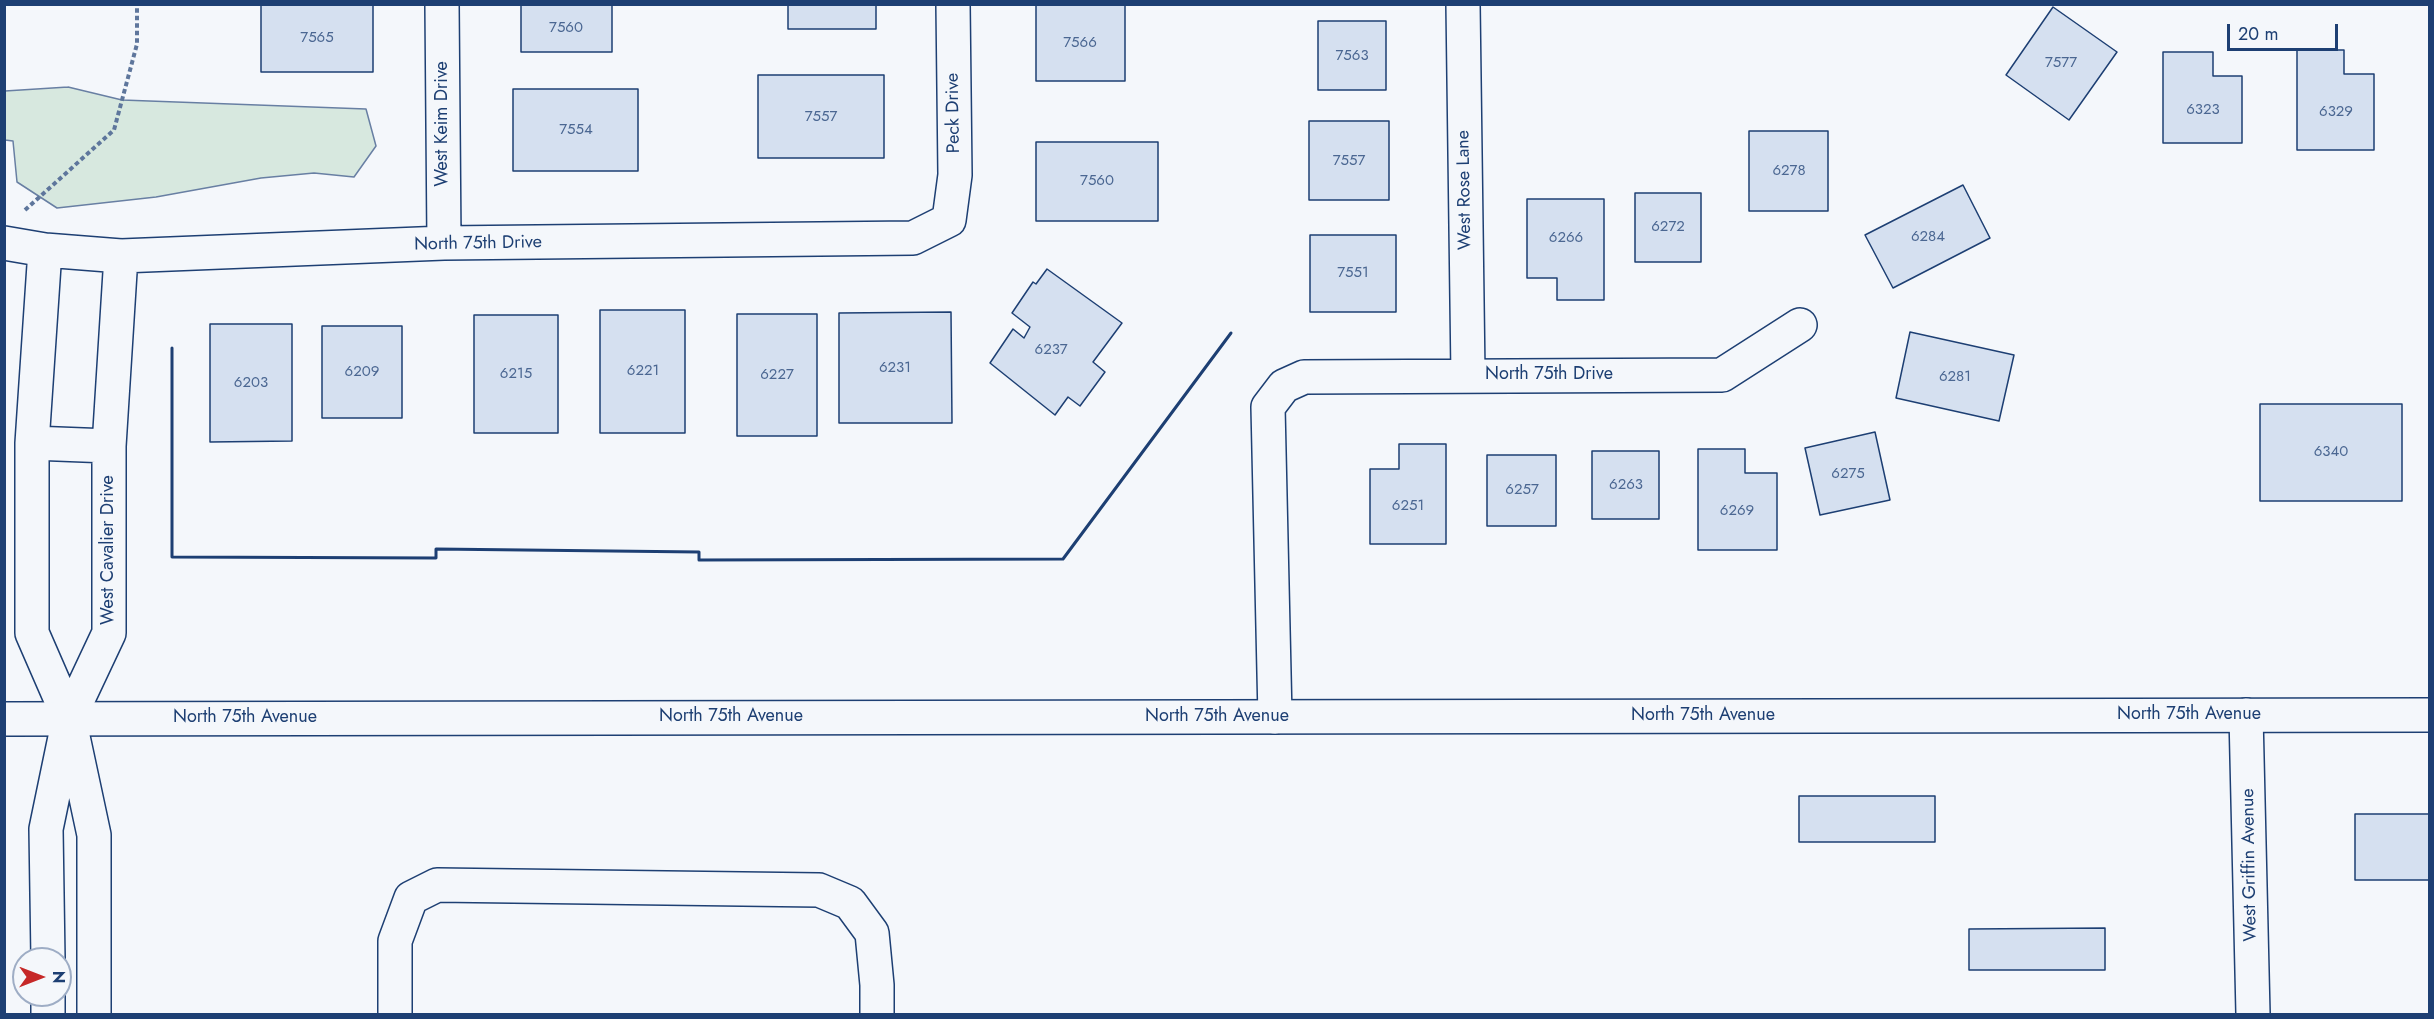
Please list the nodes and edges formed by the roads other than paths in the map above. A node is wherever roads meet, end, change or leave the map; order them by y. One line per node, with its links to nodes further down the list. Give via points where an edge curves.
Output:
1 (442, 4): 6 (street, West Keim Drive)
2 (953, 4): 4 (street, Peck Drive, via 955,175)
3 (1463, 4): 10 (street, West Rose Lane)
4 (949, 220): 6 (street, North 75th Drive, via 913,238)
5 (4, 243): 7 (street, North 75th Drive)
6 (444, 243): 8 (street, North 75th Drive)
7 (45, 250): 8 (street, North 75th Drive); 11 (street)
8 (121, 256): 12 (street, West Cavalier Drive)
9 (1800, 325): 10 (street, North 75th Drive, via 1722,375)
10 (1468, 375): 15 (street, North 75th Drive, via 1304,377 1284,386 1268,407)
11 (32, 443): 12 (street); 16 (street, via 32,633)
12 (110, 446): 16 (street, West Cavalier Drive, via 110,633)
13 (2246, 715): 14 (street, North 75th Avenue); 15 (street, North 75th Avenue); 22 (street, West Griffin Avenue)
14 (2430, 716)
15 (1275, 717): 16 (street, North 75th Avenue)
16 (69, 718): 17 (street, North 75th Avenue); 18 (street, West Cavalier Drive, via 46,829); 19 (street, via 94,835)
17 (4, 719)
18 (48, 947)
19 (94, 1014)
20 (394, 1014): 21 (street, via 395,940 411,898 437,885 819,890 850,903 872,933)
21 (877, 1014)
22 (2253, 1014)

